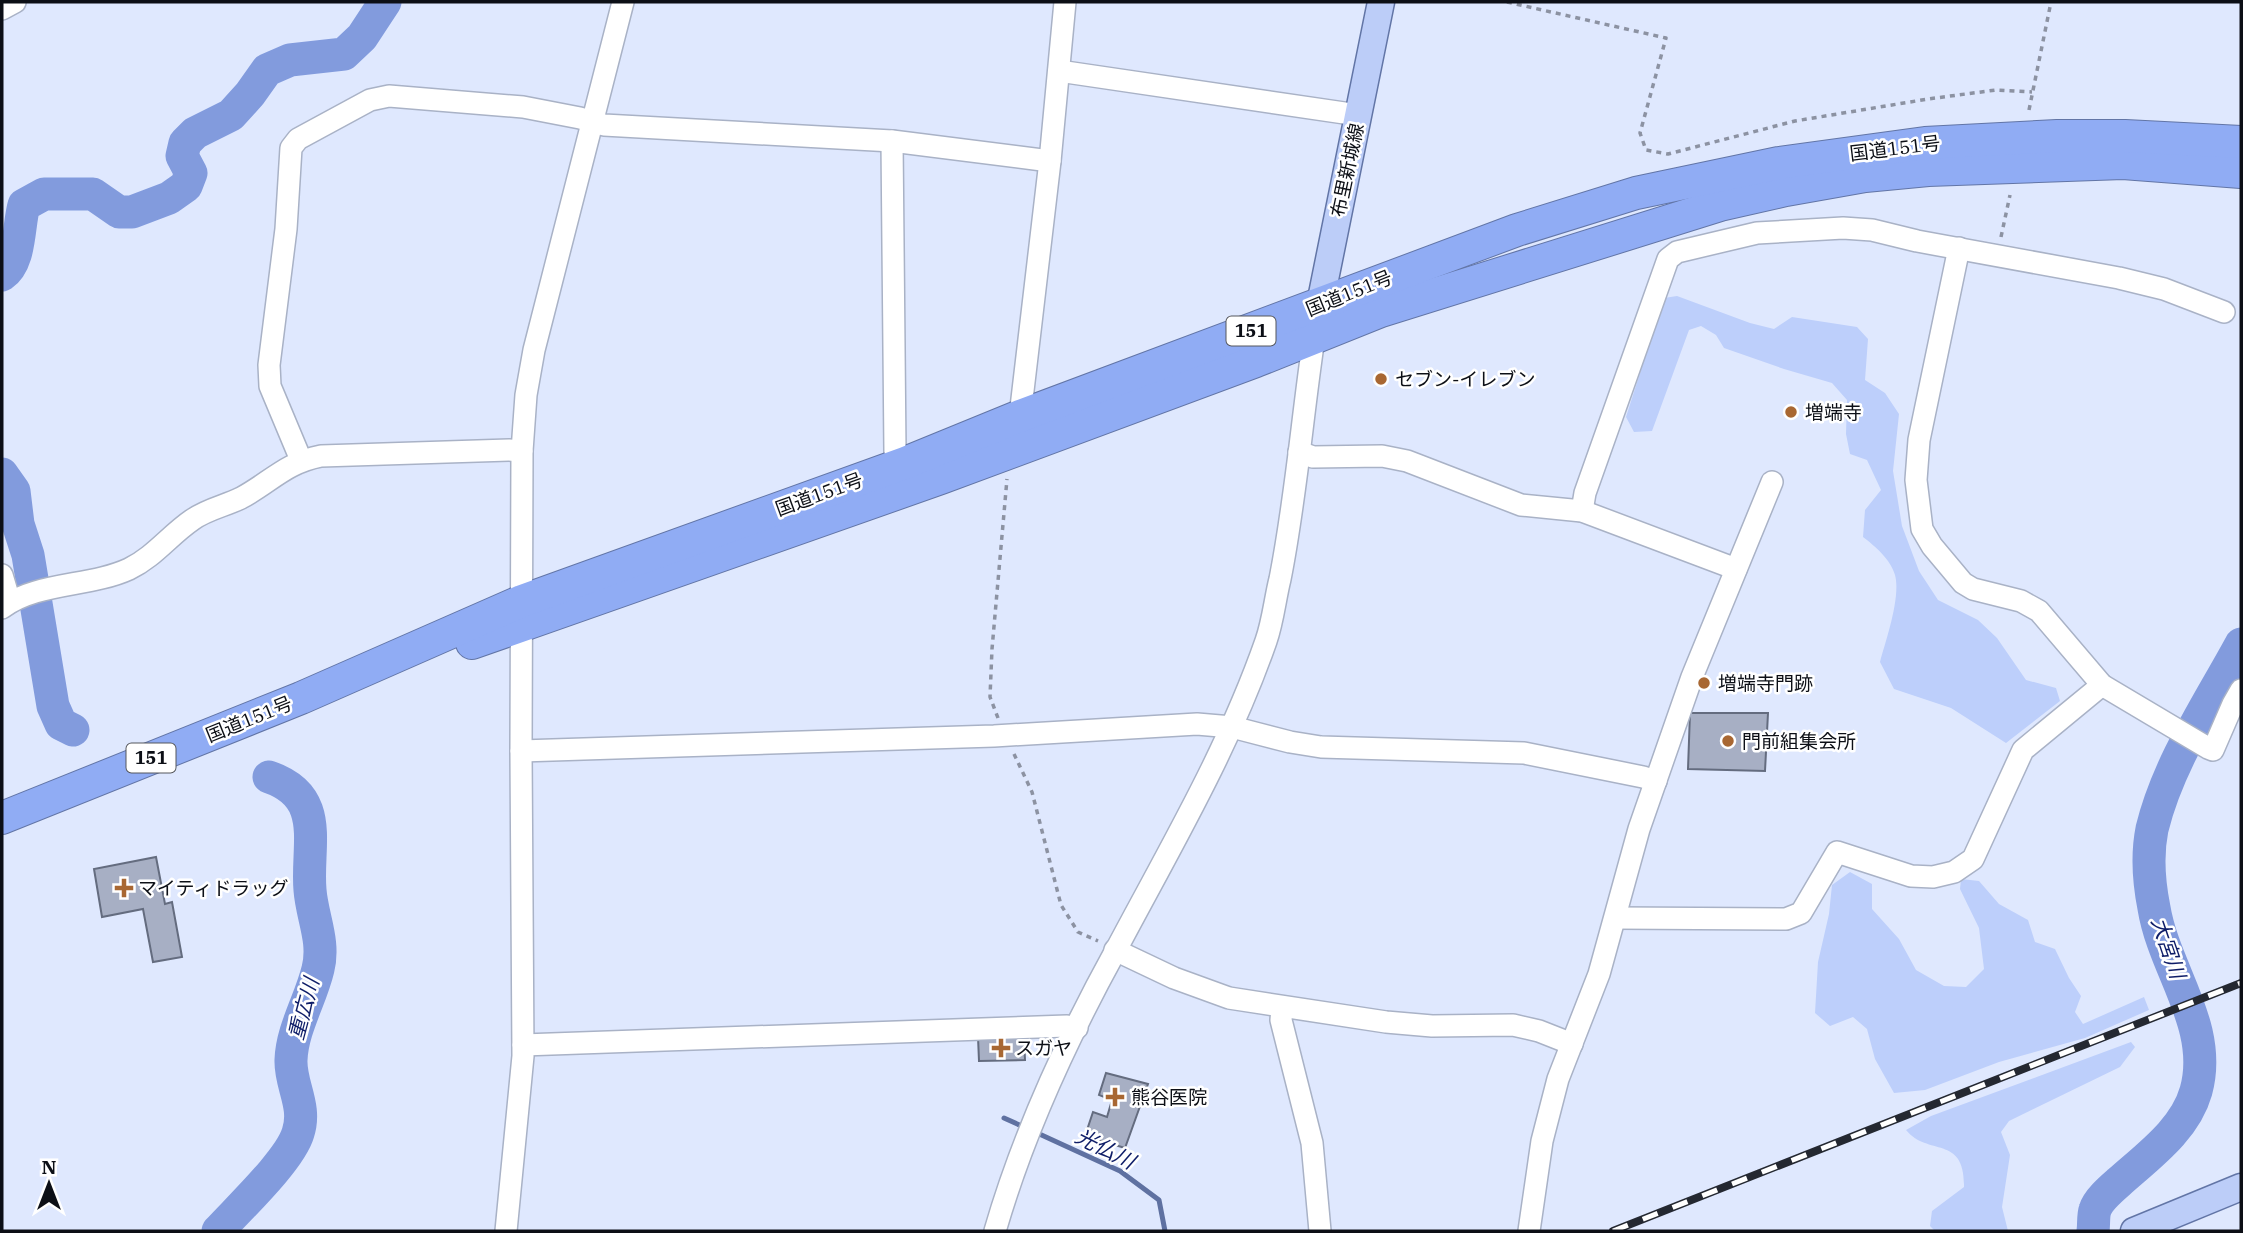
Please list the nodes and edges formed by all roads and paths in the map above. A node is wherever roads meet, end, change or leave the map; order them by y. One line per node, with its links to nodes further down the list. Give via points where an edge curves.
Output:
1 (15, 2): 7 (street)
2 (623, 2): 12 (street)
3 (1065, 2): 8 (street)
4 (1381, 2): 11 (main road, 布里新城線)
5 (1507, 2): 9 (path, via 1666,38 1640,134 1646,150 1668,154 1795,121 1996,90)
6 (2051, 2): 9 (path)
7 (2, 9)
8 (1059, 71): 11 (street); 15 (street)
9 (2032, 92): 10 (path)
10 (2029, 110)
11 (1358, 114): 20 (main road, 布里新城線)
12 (592, 122): 13 (street); 24 (street, via 534,350); 26 (street, via 523,107 389,96 370,100 298,139 291,148 269,365 270,386)
13 (892, 141): 15 (street); 27 (street, via 895,452)
14 (2241, 142): 20 (highway, 国道151号 / 151, via 2057,136 1925,143 1779,163 1636,193 1517,229)
15 (1050, 161): 23 (street)
16 (2241, 172): 22 (highway, 国道151号 / 151, via 2123,163 1993,166 1865,176 1786,190 1643,227 1381,311)
17 (2010, 195): 19 (path)
18 (1959, 248): 19 (street); 29 (street, via 1843,228 1757,233 1676,252 1668,259); 34 (street, via 1919,440 1916,480 1922,529 1963,583 2039,611)
19 (1997, 254): 21 (street, via 2164,289)
20 (1320, 305): 22 (main road, 布里新城線); 23 (highway, 国道151号 / 151)
21 (2224, 313)
22 (1314, 338): 25 (street); 33 (highway, 国道151号 / 151, via 941,478)
23 (1020, 416): 27 (highway, 国道151号 / 151)
24 (522, 451): 26 (street); 33 (street)
25 (1299, 452): 29 (street, via 1312,457 1382,456 1407,461 1521,505); 36 (street, via 1268,638)
26 (301, 460): 32 (street, via 238,499 191,520 141,564 114,576)
27 (905, 463): 33 (highway, 国道151号 / 151)
28 (1772, 482): 30 (street)
29 (1582, 511): 30 (street)
30 (1736, 569): 38 (street)
31 (2, 575): 32 (street)
32 (11, 603)
33 (522, 614): 37 (street); 39 (highway, 国道151号 / 151)
34 (2102, 685): 35 (street, via 2213,750); 40 (street, via 2023,750 1973,859 1954,872 1911,876 1837,852 1801,913 1786,919)
35 (2241, 690)
36 (1232, 727): 37 (street, via 1197,724 994,736); 38 (street, via 1321,747 1524,752); 41 (street, via 1197,802)
37 (521, 751): 45 (street)
38 (1656, 781): 40 (street)
39 (2, 818)
40 (1616, 918): 44 (street)
41 (1115, 950): 42 (street, via 1229,998); 43 (street)
42 (1282, 1008): 44 (street, via 1432,1026 1513,1025); 49 (street, via 1311,1143)
43 (1077, 1028): 45 (street); 48 (street, via 1031,1127)
44 (1572, 1044): 50 (street, via 1548,1110)
45 (523, 1045): 47 (street)
46 (2241, 1187): 51 (main road)
47 (506, 1231)
48 (995, 1231)
49 (1320, 1231)
50 (1529, 1231)
51 (2134, 1231)

